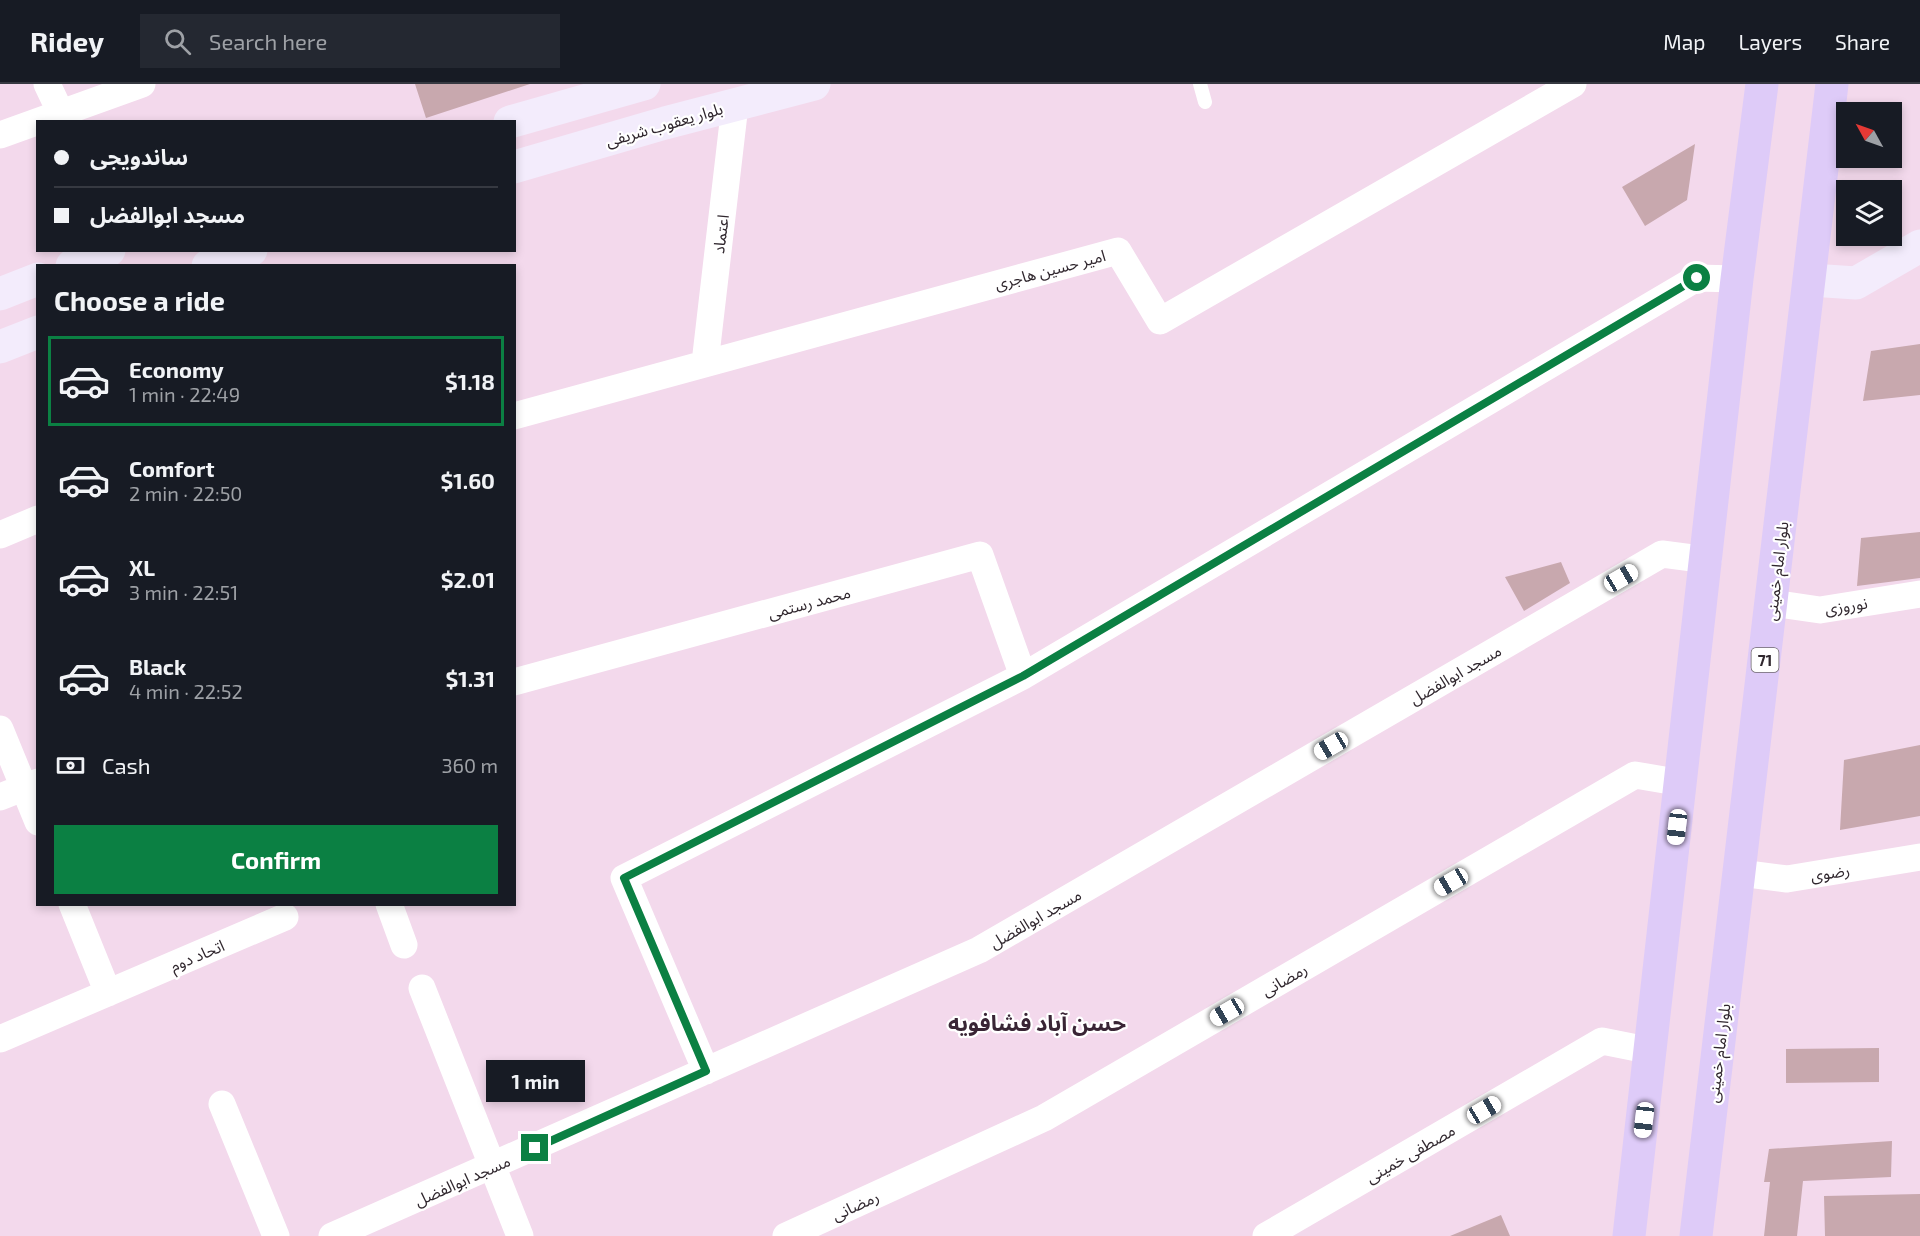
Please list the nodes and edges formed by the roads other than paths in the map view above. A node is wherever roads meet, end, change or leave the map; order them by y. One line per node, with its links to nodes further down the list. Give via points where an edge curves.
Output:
1 (47, 84): 11 (street)
2 (142, 84): 11 (street)
3 (644, 84): 12 (main road)
4 (814, 84): 9 (main road, بلوار یعقوب شریفی)
5 (1200, 84): 10 (lane)
6 (1573, 84): 27 (street, امیر حسین هاجری, via 1160,321 1118,251)
7 (1762, 84): 21 (highway)
8 (1832, 84): 23 (highway, بلوار امام خمینی / 71)
9 (740, 94): 15 (main road, بلوار یعقوب شریفی); 27 (street, اعتماد)
10 (1205, 102)
11 (63, 117)
12 (516, 120)
13 (36, 125): 14 (street)
14 (0, 135)
15 (516, 166)
16 (1920, 246): 23 (main road, via 1856,283)
17 (105, 252): 19 (main road)
18 (246, 252): 20 (main road)
19 (77, 264)
20 (213, 264)
21 (1737, 279): 31 (highway); 34 (street, via 1697,278)
22 (36, 280): 24 (main road)
23 (1811, 280): 33 (highway, بلوار امام خمینی / 71)
24 (0, 294)
25 (36, 333): 26 (main road)
26 (0, 347)
27 (705, 363): 28 (street, امیر حسین هاجری)
28 (516, 415)
29 (36, 520): 30 (street)
30 (0, 535)
31 (1708, 560): 37 (highway); 50 (street, مسجد ابوالفضل, via 1662,554 979,950)
32 (1920, 594): 33 (street, نوروزی, via 1820,610)
33 (1772, 603): 41 (highway, بلوار امام خمینی / 71)
34 (1023, 676): 35 (street, محمد رستمی, via 980,555); 50 (street, via 624,878)
35 (516, 681)
36 (0, 729): 38 (street)
37 (1682, 783): 49 (highway); 56 (street, رمضانی, via 1635,775 1044,1118)
38 (20, 789): 39 (street)
39 (36, 818)
40 (1920, 857): 41 (street, رضوی, via 1787,879)
41 (1740, 873): 59 (highway, بلوار امام خمینی / 71)
42 (73, 906): 47 (street)
43 (390, 906): 45 (street)
44 (285, 917): 47 (street, اتحاد دوم)
45 (404, 945)
46 (422, 988): 52 (street)
47 (108, 993): 48 (street, اتحاد دوم)
48 (0, 1039)
49 (1652, 1051): 57 (street, مصطفی خمینی, via 1602,1041); 58 (highway)
50 (706, 1071): 52 (street, مسجد ابوالفضل)
51 (222, 1104): 53 (street)
52 (492, 1167): 54 (street, مسجد ابوالفضل); 55 (street)
53 (276, 1236)
54 (332, 1236)
55 (520, 1236)
56 (786, 1236)
57 (1266, 1236)
58 (1629, 1236)
59 (1696, 1236)

